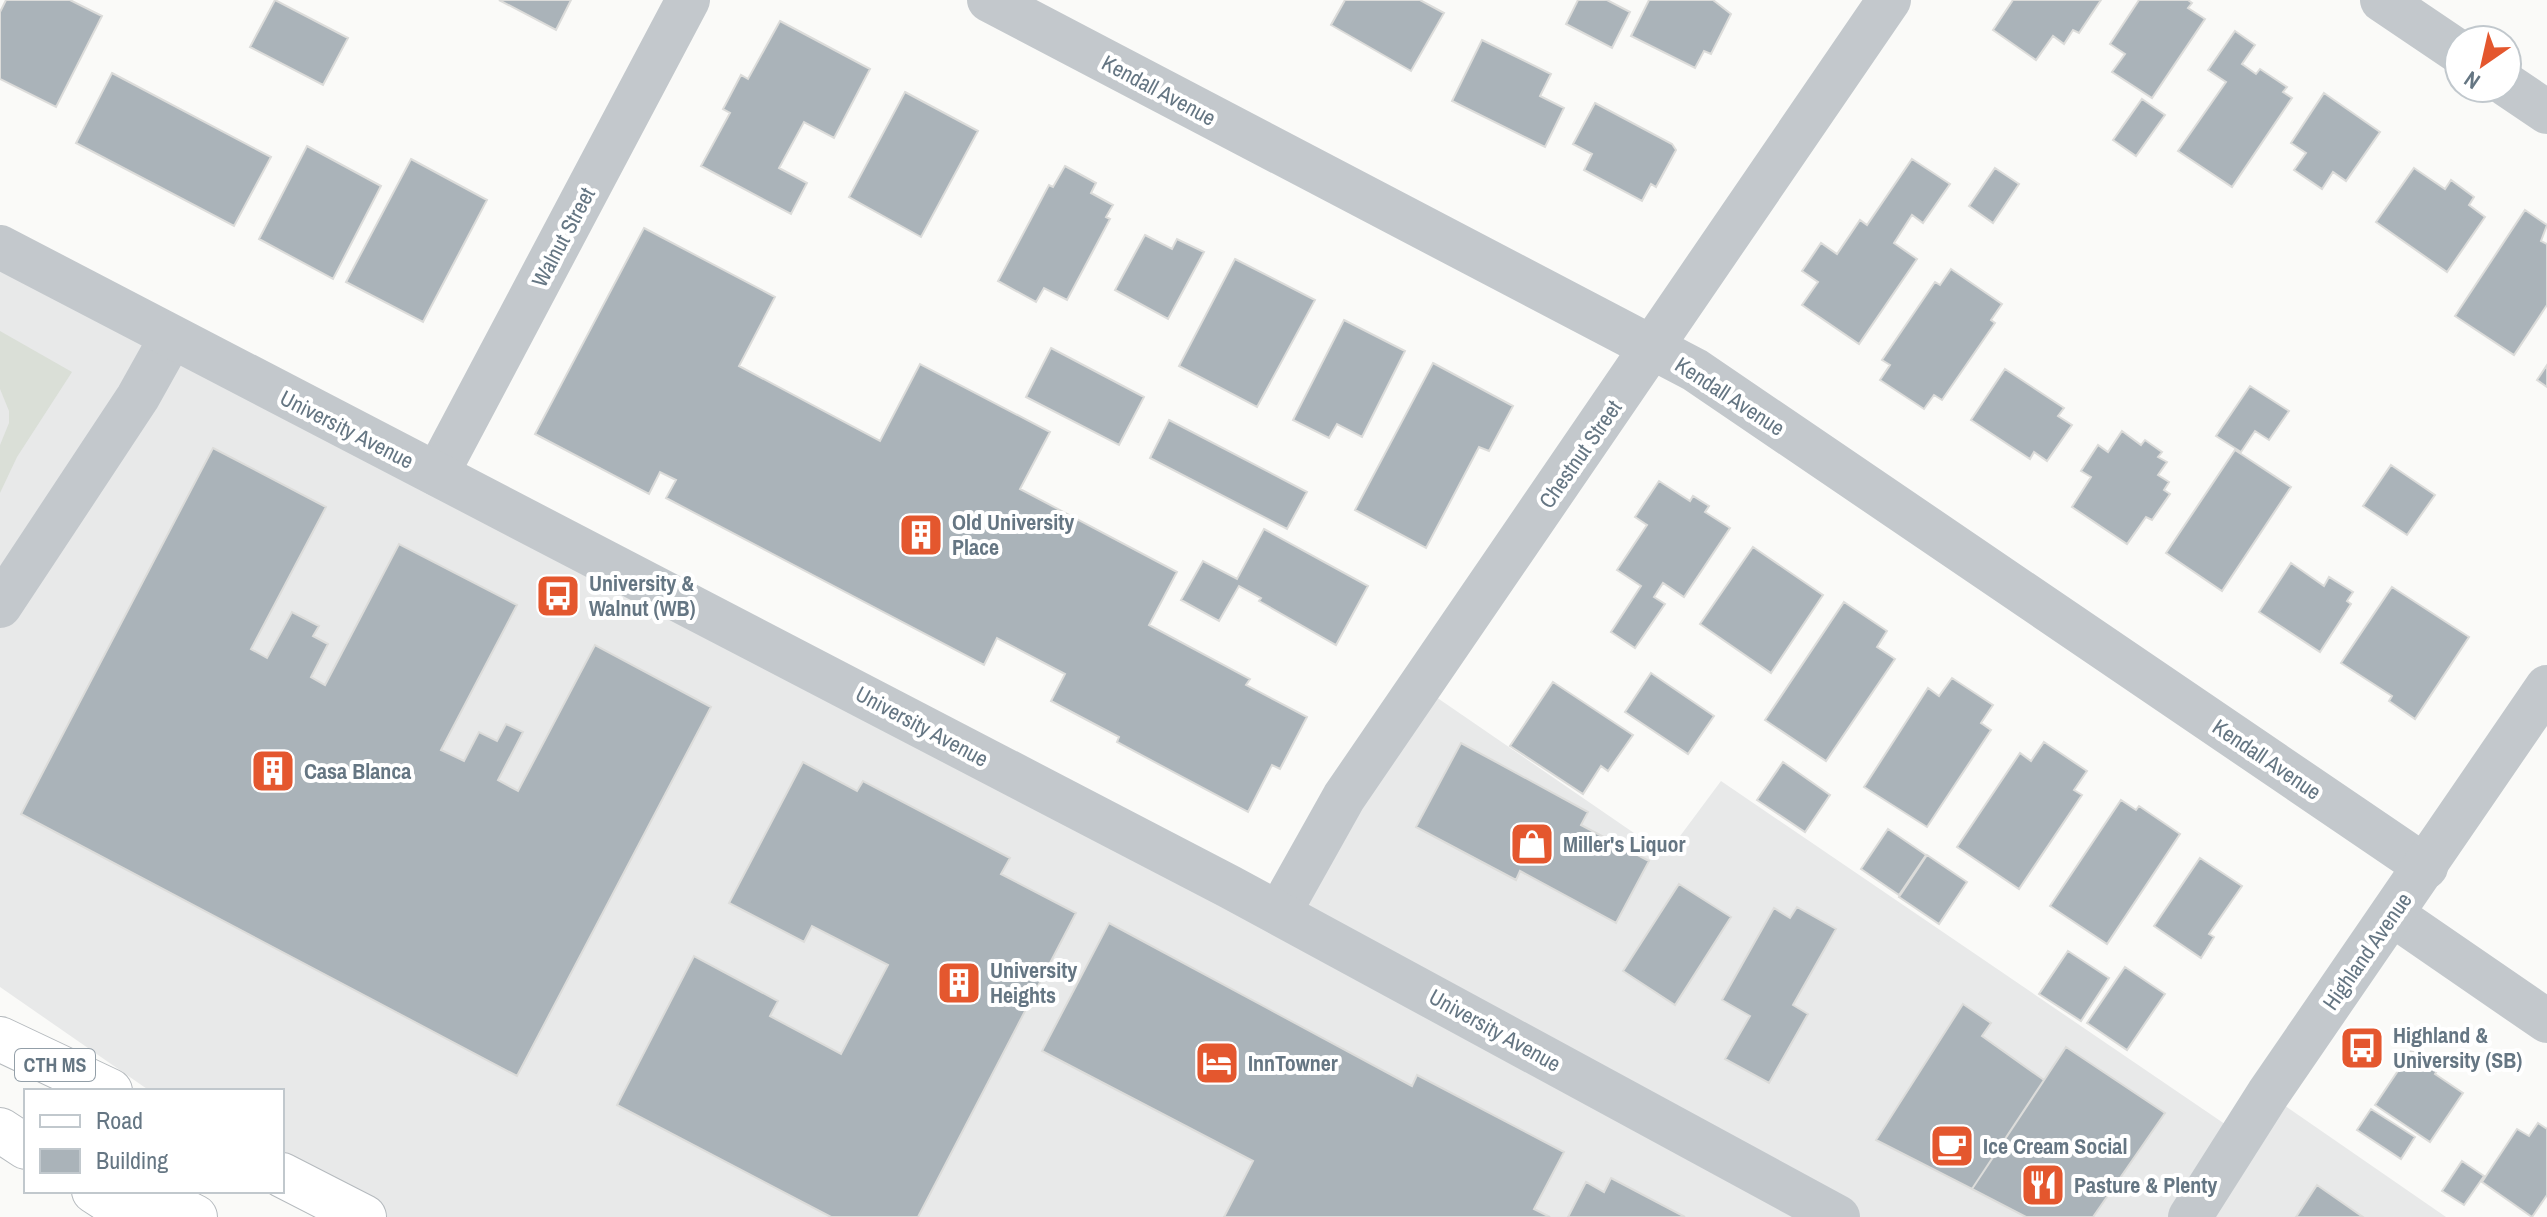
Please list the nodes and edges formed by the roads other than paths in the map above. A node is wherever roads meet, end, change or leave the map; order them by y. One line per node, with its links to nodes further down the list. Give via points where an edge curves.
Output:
1 (688, 0): 11 (street, Walnut Street)
2 (989, 0): 10 (street, Kendall Avenue)
3 (1889, 0): 10 (street, Chestnut Street)
4 (2382, 0): 5 (street)
5 (2443, 41)
6 (2523, 96): 7 (street)
7 (2547, 112)
8 (0, 247): 9 (street, University Avenue)
9 (171, 338): 11 (street, University Avenue); 12 (street)
10 (1653, 349): 14 (street, Kendall Avenue, via 1695,370); 15 (street, Chestnut Street, via 1344,797)
11 (437, 474): 15 (street, University Avenue)
12 (0, 606)
13 (2547, 687): 14 (street, Highland Avenue)
14 (2426, 867): 16 (street, Highland Avenue)
15 (1279, 913): 30 (street, University Avenue)
16 (2393, 915): 17 (street); 31 (street, Highland Avenue)
17 (2547, 1021)
18 (0, 1039): 19 (main road, CTH MS)
19 (106, 1089)
20 (0, 1120): 22 (main road)
21 (0, 1130): 23 (main road)
22 (24, 1132)
23 (24, 1146)
24 (284, 1176): 29 (main road)
25 (97, 1193): 27 (main road)
26 (147, 1193): 28 (main road)
27 (134, 1217)
28 (195, 1217)
29 (364, 1217)
30 (1838, 1217)
31 (2190, 1217)

